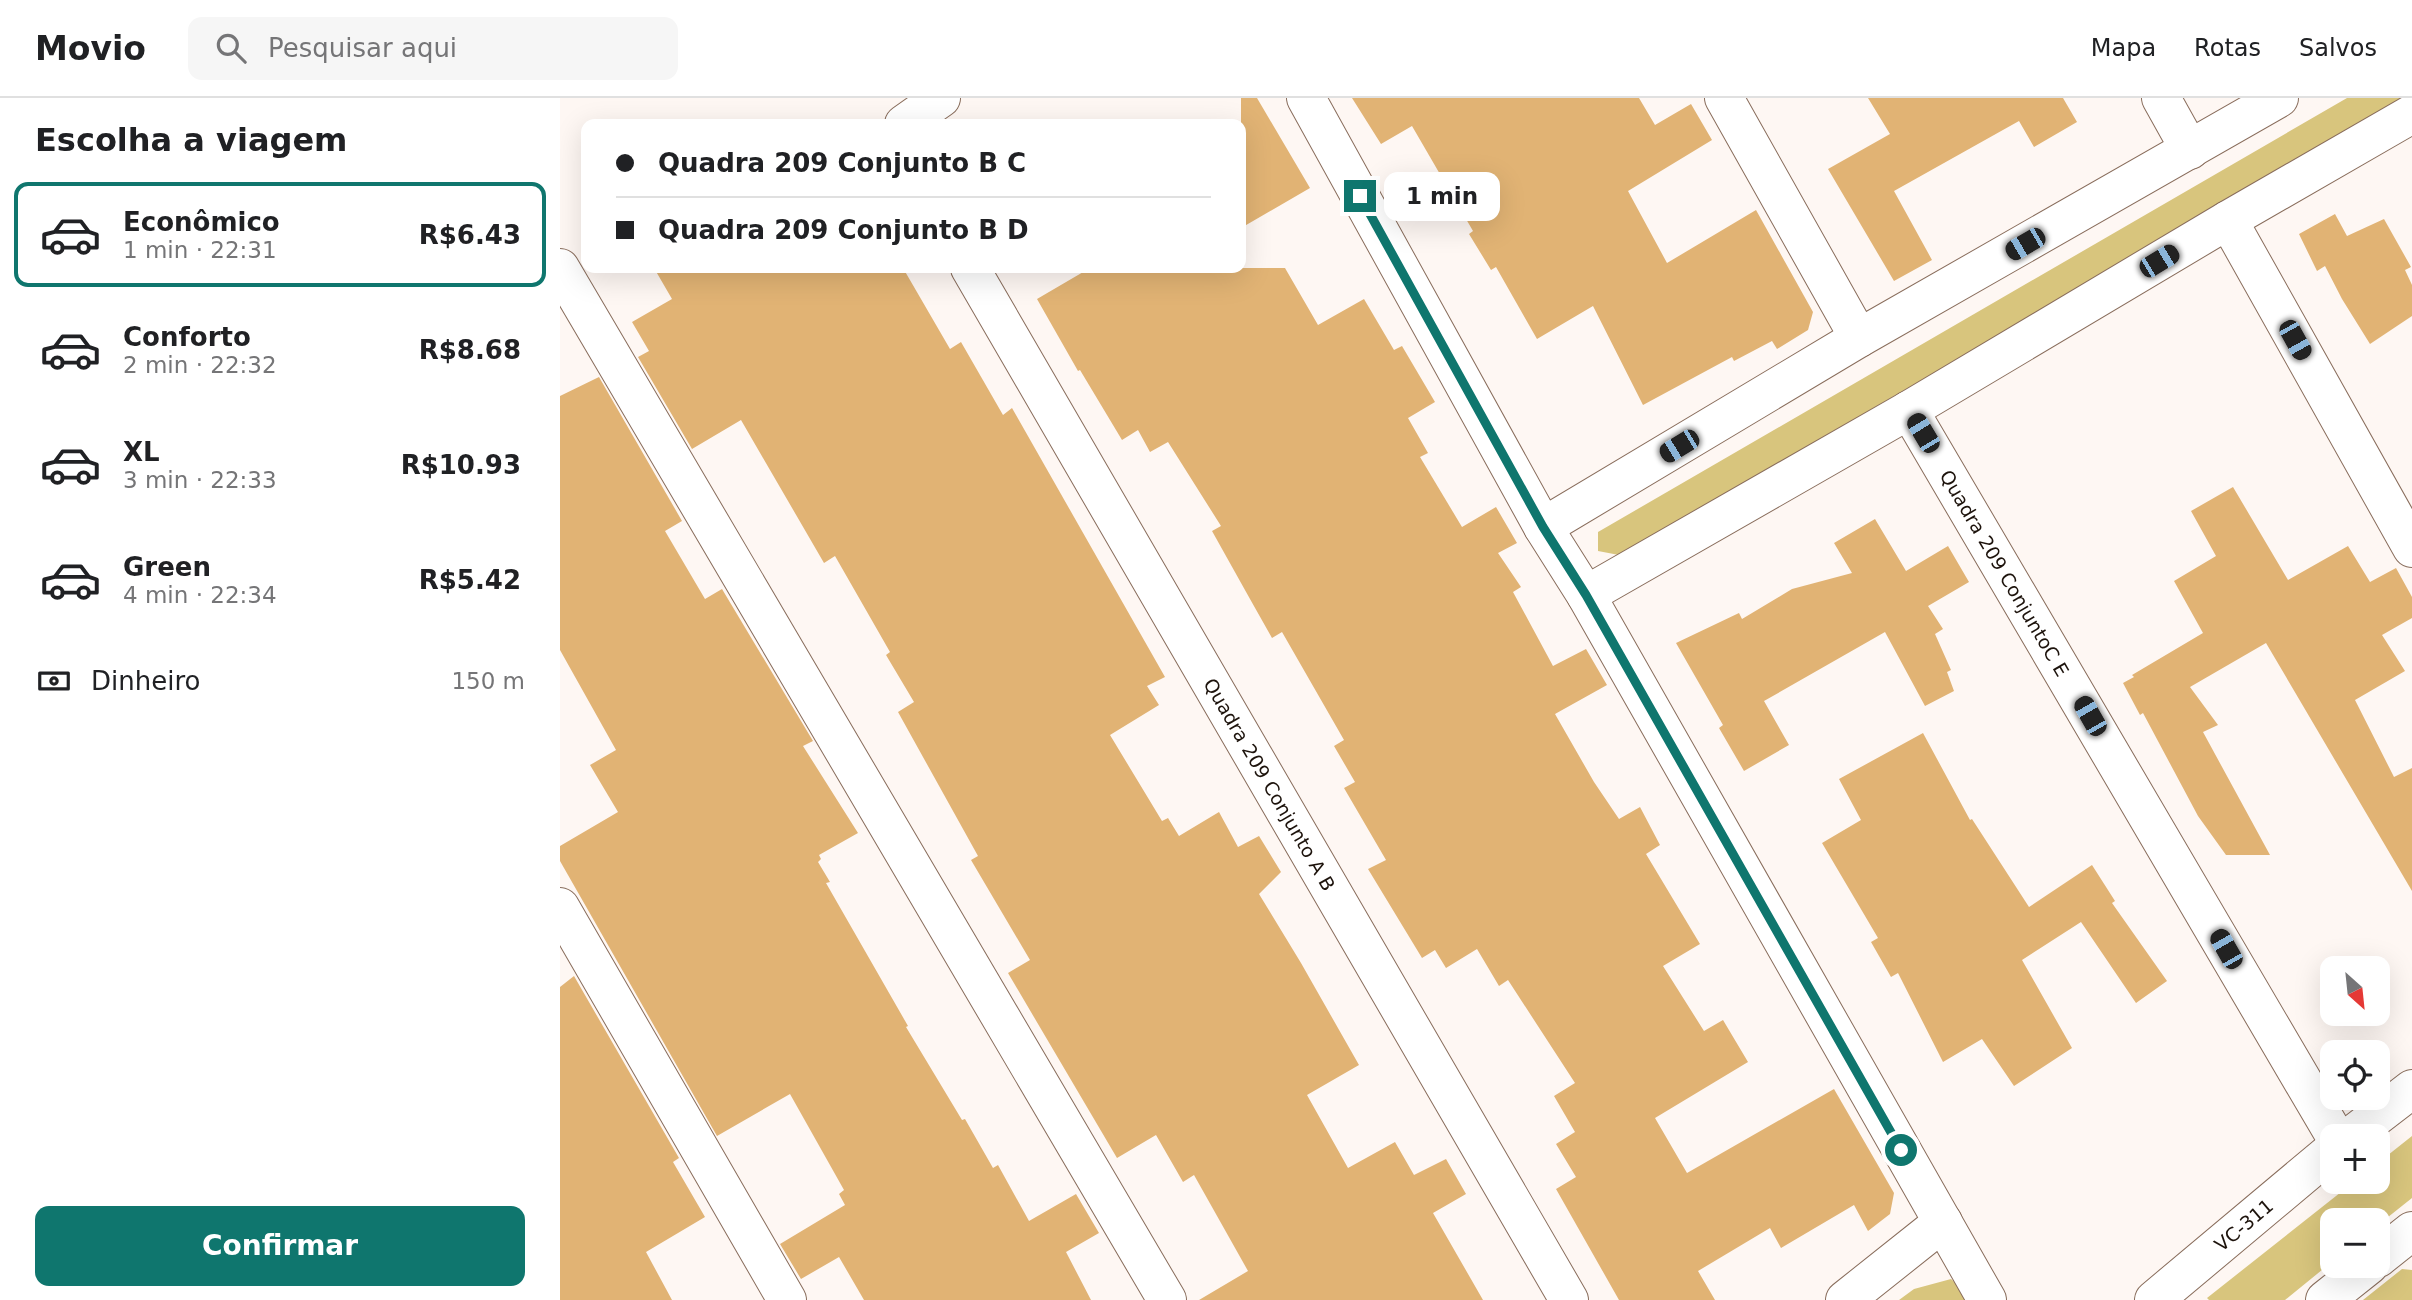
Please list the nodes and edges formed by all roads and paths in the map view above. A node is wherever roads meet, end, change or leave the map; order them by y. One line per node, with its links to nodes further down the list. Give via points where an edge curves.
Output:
1 (942, 98): 7 (street)
2 (1306, 98): 14 (street)
3 (1724, 98): 12 (street)
4 (2161, 98): 8 (street)
5 (2279, 98): 8 (street)
6 (2412, 114): 9 (street)
7 (911, 119)
8 (2190, 150): 12 (street)
9 (2228, 220): 13 (street); 15 (street)
10 (560, 268): 27 (street)
11 (973, 273): 28 (street, Quadra 209 Conjunto A B)
12 (1859, 338): 14 (street)
13 (1909, 410): 16 (street); 19 (street, Quadra 209 ConjuntoC E)
14 (1543, 527): 16 (street)
15 (2412, 548)
16 (1586, 595): 22 (street)
17 (560, 907): 26 (street)
18 (2412, 1089): 20 (street)
19 (2328, 1124)
20 (2367, 1124)
21 (2320, 1161): 31 (street, VC-311)
22 (1942, 1222): 29 (street); 30 (street)
23 (2412, 1231): 24 (street)
24 (2390, 1248)
25 (2353, 1278): 32 (street)
26 (787, 1300)
27 (1167, 1300)
28 (1569, 1300)
29 (1845, 1300)
30 (1987, 1300)
31 (2154, 1300)
32 (2325, 1300)

